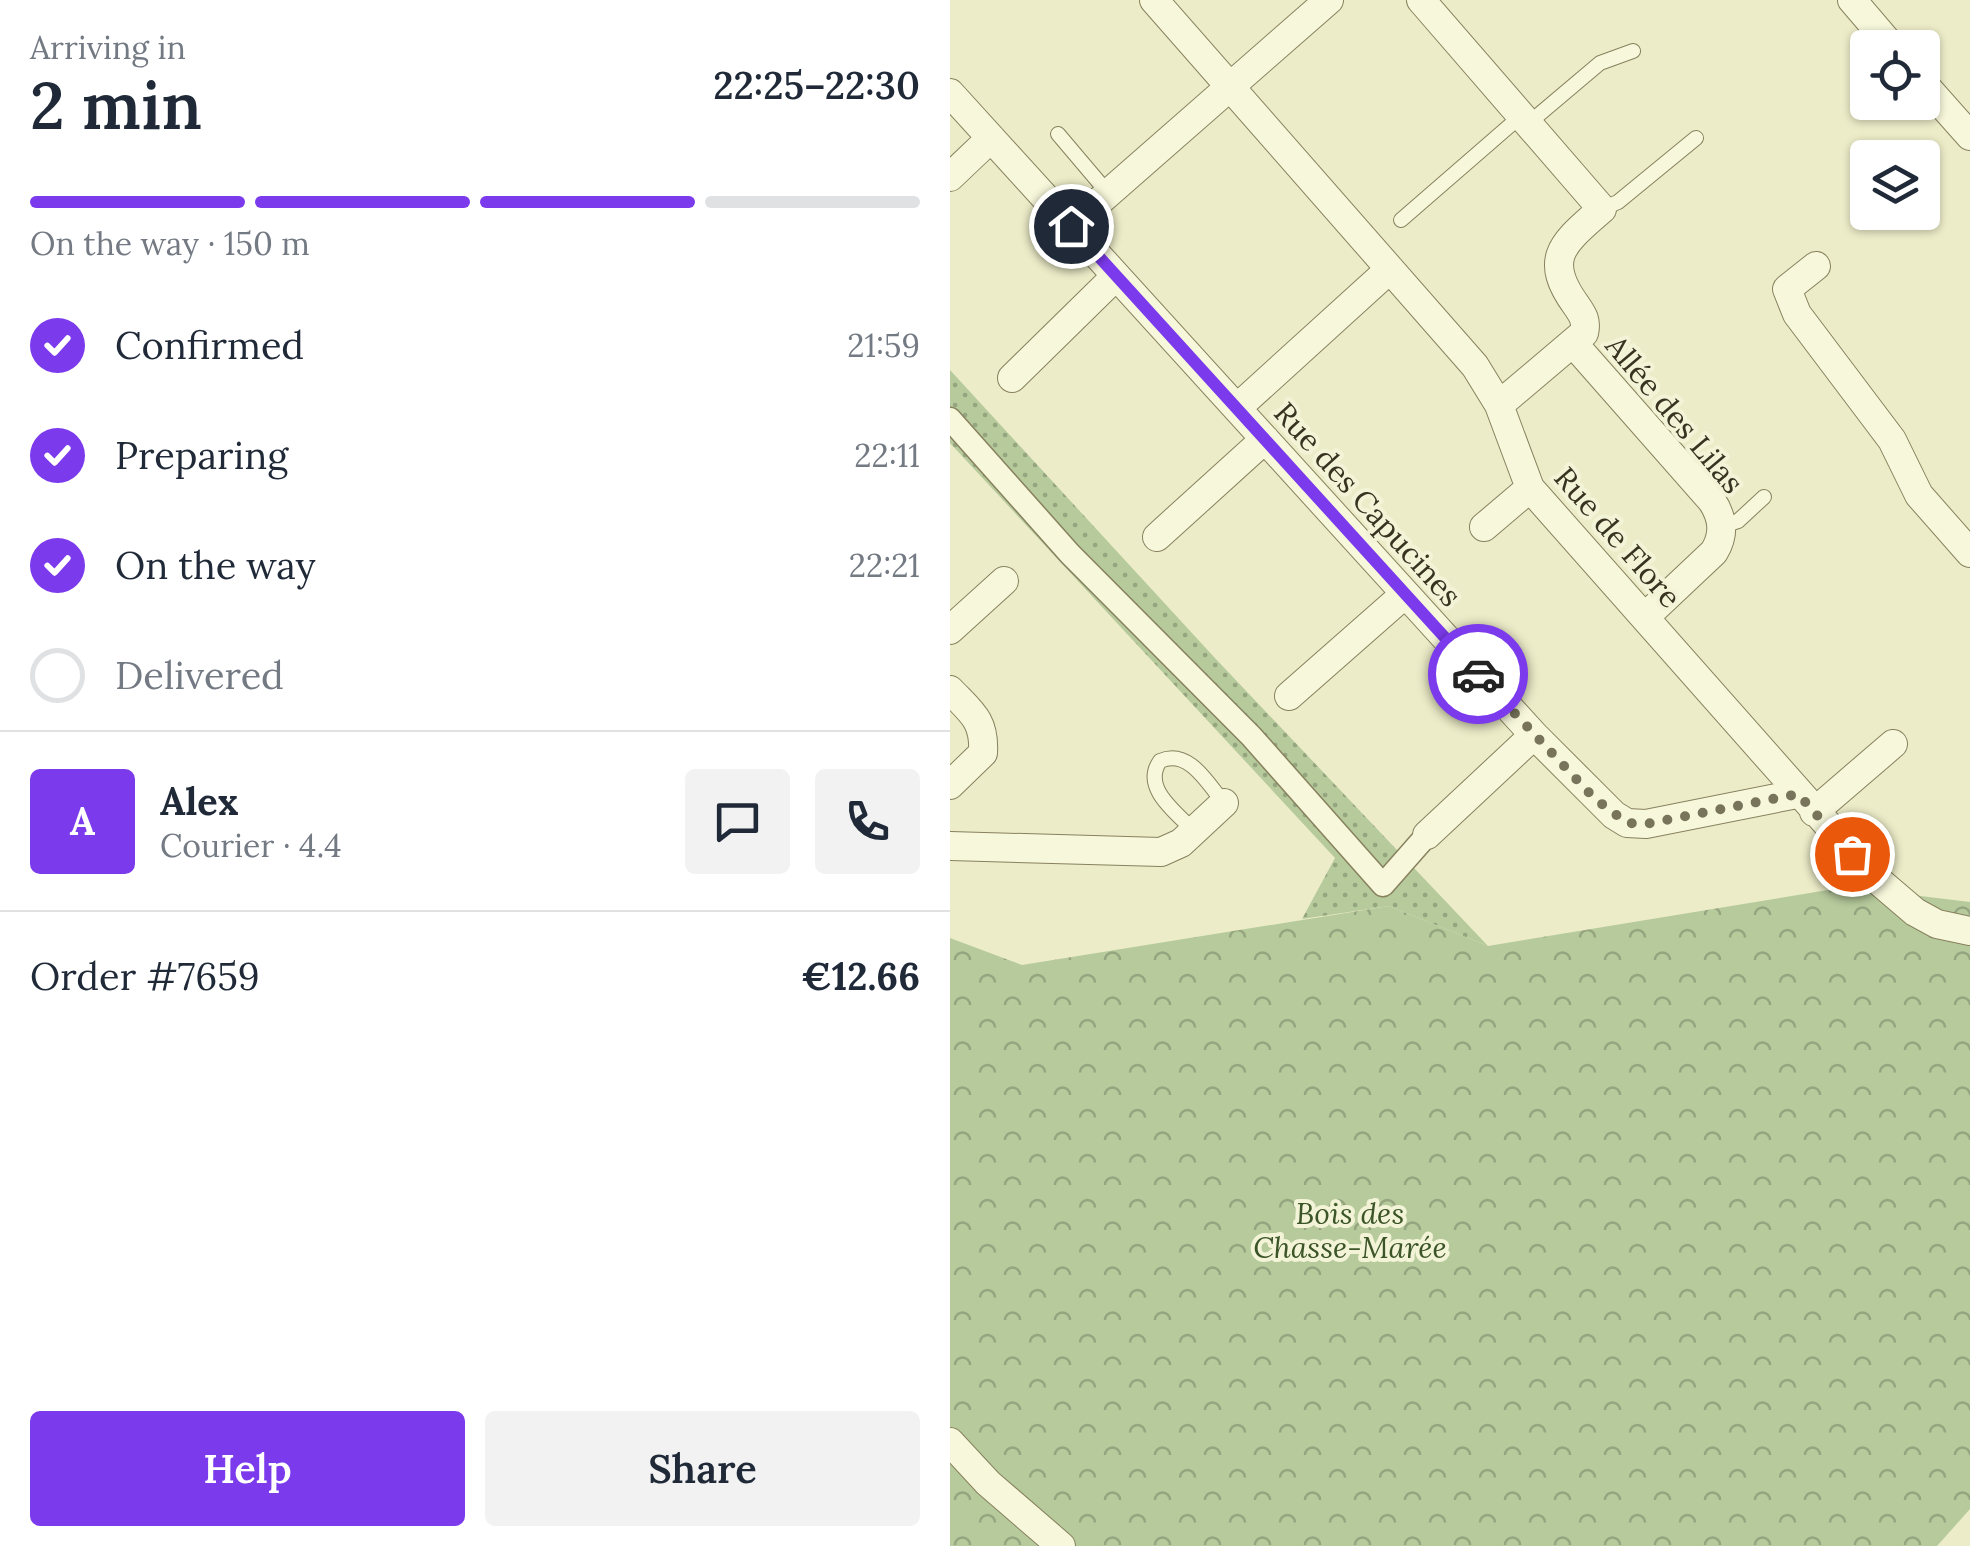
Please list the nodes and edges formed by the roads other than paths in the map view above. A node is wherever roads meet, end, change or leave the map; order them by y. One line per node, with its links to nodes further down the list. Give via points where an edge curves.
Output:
1 (1154, 0): 7 (street, Rue de Flore)
2 (1330, 0): 7 (street)
3 (1421, 0): 10 (street)
4 (1852, 0): 5 (street)
5 (1877, 30)
6 (1632, 51): 10 (lane, via 1600,63)
7 (1230, 86): 16 (street); 21 (street, Rue de Flore)
8 (950, 93): 13 (street, Rue des Capucines)
9 (1940, 102): 12 (street)
10 (1526, 119): 17 (street); 18 (lane)
11 (1058, 134): 16 (lane)
12 (1970, 136)
13 (991, 138): 15 (street); 19 (street, Rue des Capucines)
14 (1696, 138): 17 (lane)
15 (950, 177)
16 (1108, 193): 19 (street)
17 (1602, 209): 23 (street, via 1560,250 1558,272 1586,321)
18 (1401, 220)
19 (1071, 226): 22 (street, Rue des Capucines)
20 (1816, 266): 34 (street, via 1787,288 1797,314 1882,426 1918,495)
21 (1390, 268): 25 (street, Rue de Flore, via 1475,366); 26 (street)
22 (1116, 276): 24 (street); 26 (street, Rue des Capucines)
23 (1573, 343): 25 (street); 31 (street, Allée des Lilas, via 1712,500)
24 (1012, 378)
25 (1499, 404): 29 (street, Rue de Flore)
26 (1237, 408): 28 (street, Rue des Capucines)
27 (950, 420): 47 (street, via 1070,554 1252,736 1383,885)
28 (1265, 439): 33 (street); 36 (street, Rue des Capucines)
29 (1530, 488): 32 (street); 37 (street, Rue de Flore)
30 (1764, 497): 31 (lane)
31 (1722, 526): 37 (street, Allée des Lilas, via 1714,552)
32 (1484, 527)
33 (1157, 537)
34 (1970, 553)
35 (1004, 581): 38 (street)
36 (1406, 594): 40 (street); 41 (street, Rue des Capucines)
37 (1645, 616): 45 (street, Rue de Flore)
38 (950, 630)
39 (950, 690): 43 (street, via 984,733 983,752)
40 (1289, 696)
41 (1534, 735): 45 (street, Rue des Capucines, via 1627,823); 47 (street)
42 (1893, 744): 45 (street)
43 (950, 785)
44 (1224, 803): 46 (street); 46 (lane, via 1188,762 1160,762 1156,788)
45 (1806, 803): 49 (street, Rue de Flore, via 1915,912)
46 (1194, 831): 48 (street, via 1161,852)
47 (1427, 835)
48 (950, 846)
49 (1970, 931)
50 (950, 1442): 51 (street)
51 (1061, 1546)

